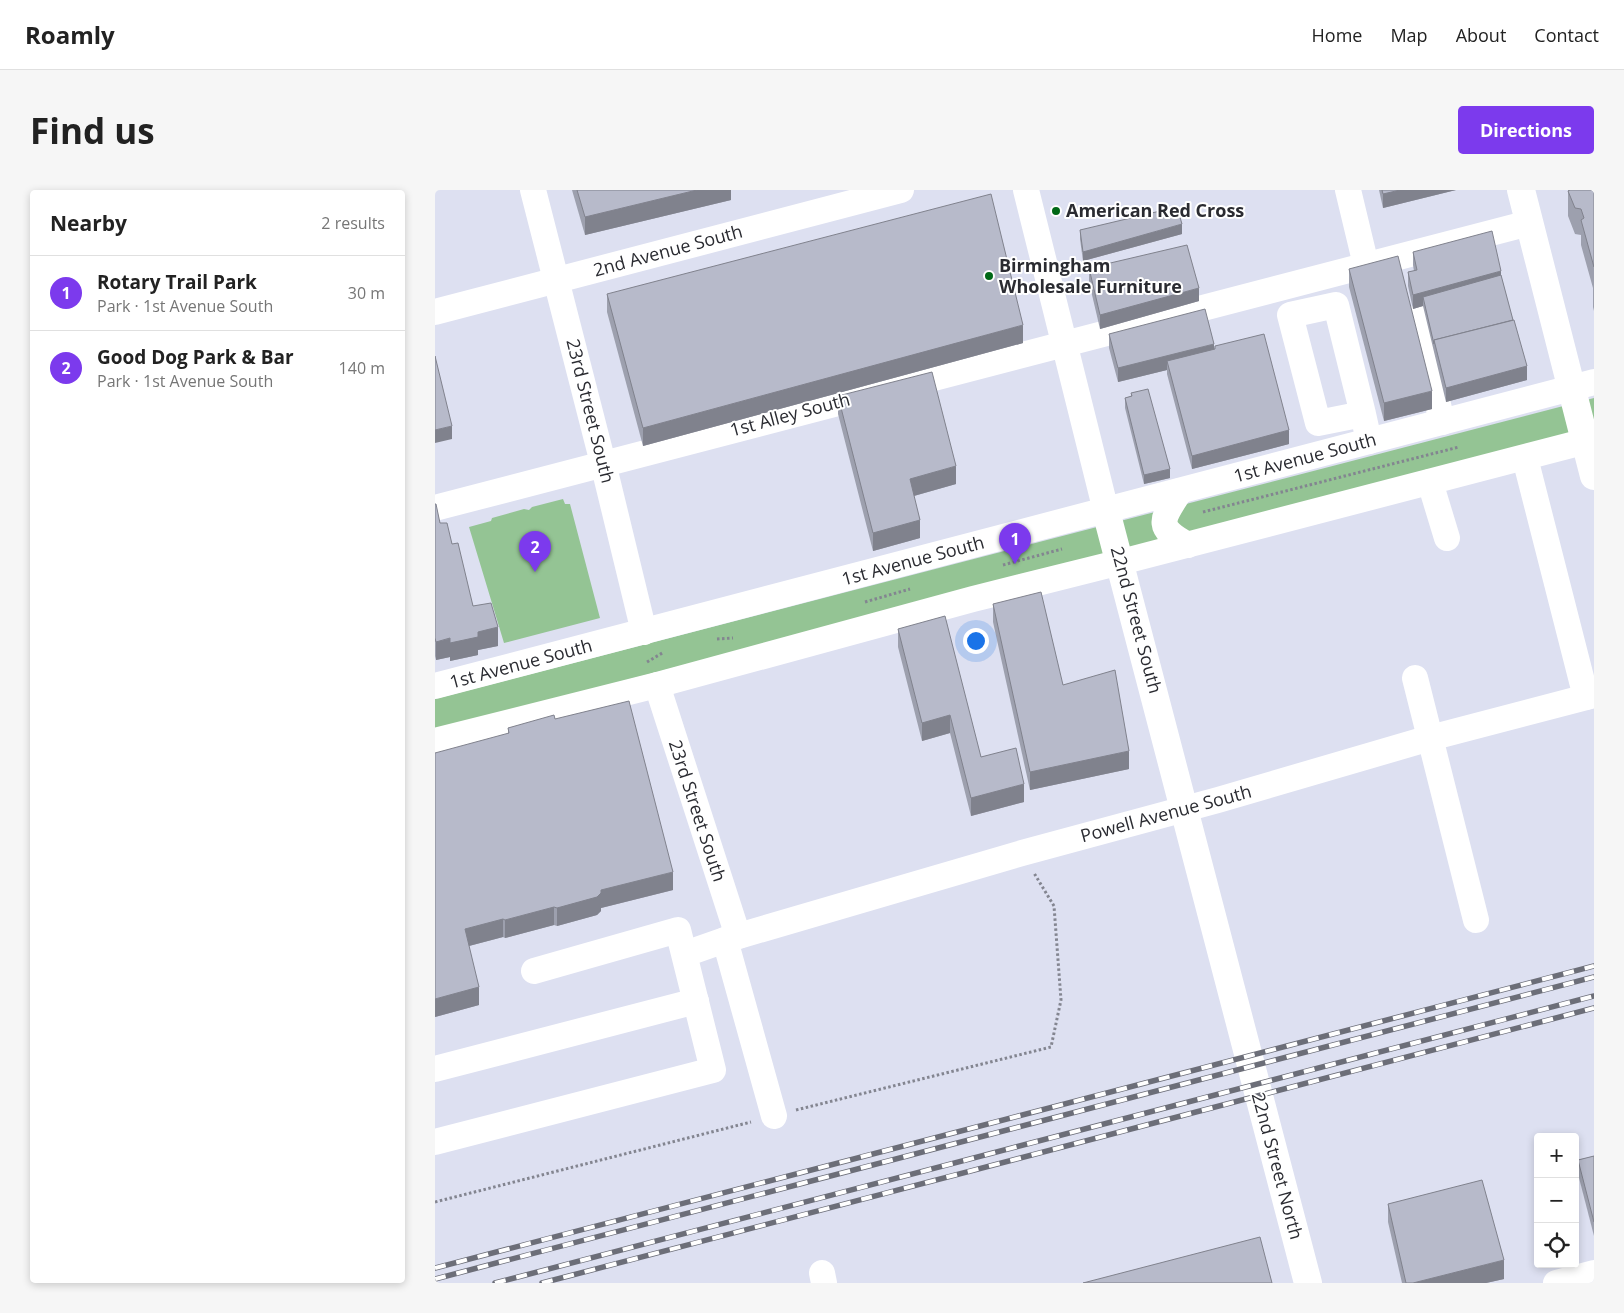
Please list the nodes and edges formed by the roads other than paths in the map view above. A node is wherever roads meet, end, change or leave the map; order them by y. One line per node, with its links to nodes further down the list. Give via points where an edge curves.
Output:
1 (533, 190): 9 (street, 23rd Street South)
2 (1026, 190): 12 (street, 22nd Street South)
3 (1348, 190): 8 (street)
4 (1521, 190): 7 (main road)
5 (893, 191): 6 (street, 2nd Avenue South)
6 (826, 199): 9 (street, 2nd Avenue South)
7 (1529, 223): 8 (street, 1st Alley South); 13 (main road)
8 (1367, 265): 12 (street, 1st Alley South)
9 (557, 280): 10 (street, 2nd Avenue South); 19 (street, 23rd Street South)
10 (435, 312)
11 (1418, 318): 15 (street)
12 (1064, 344): 19 (street, 1st Alley South); 24 (street, 22nd Street South)
13 (1580, 391): 15 (street, 1st Avenue South); 20 (main road)
14 (1363, 414): 17 (street)
15 (1442, 422): 17 (street, 1st Avenue South)
16 (1594, 439): 18 (street)
17 (1369, 441): 22 (street, 1st Avenue South)
18 (1525, 458): 21 (street); 32 (street)
19 (603, 463): 23 (street, 1st Alley South); 28 (street, 23rd Street South)
20 (1594, 476)
21 (1430, 482): 25 (street); 26 (street)
22 (1180, 491): 24 (street, 1st Avenue South); 26 (street, via 1166,513 1165,526 1171,536)
23 (435, 508)
24 (1107, 511): 27 (main road, 22nd Street South); 28 (street, 1st Avenue South)
25 (1447, 538)
26 (1188, 545): 27 (street)
27 (1121, 562): 30 (street); 40 (main road, 22nd Street South)
28 (644, 632): 31 (street, 1st Avenue South)
29 (1415, 678): 33 (street)
30 (657, 685): 34 (street); 36 (street, 23rd Street South)
31 (435, 686)
32 (1590, 696): 33 (street, Powell Avenue South)
33 (1430, 738): 35 (street); 36 (street, Powell Avenue South)
34 (435, 741)
35 (1477, 920)
36 (732, 938): 37 (street, Powell Avenue South); 42 (street, 23rd Street South)
37 (685, 954): 38 (street, via 678,930); 39 (street)
38 (534, 971)
39 (696, 1001): 41 (street); 43 (street, via 713,1070)
40 (1247, 1050): 45 (main road, 22nd Street North)
41 (435, 1069)
42 (774, 1116)
43 (435, 1142)
44 (1594, 1273): 46 (street)
45 (1308, 1283)
46 (1556, 1283)

